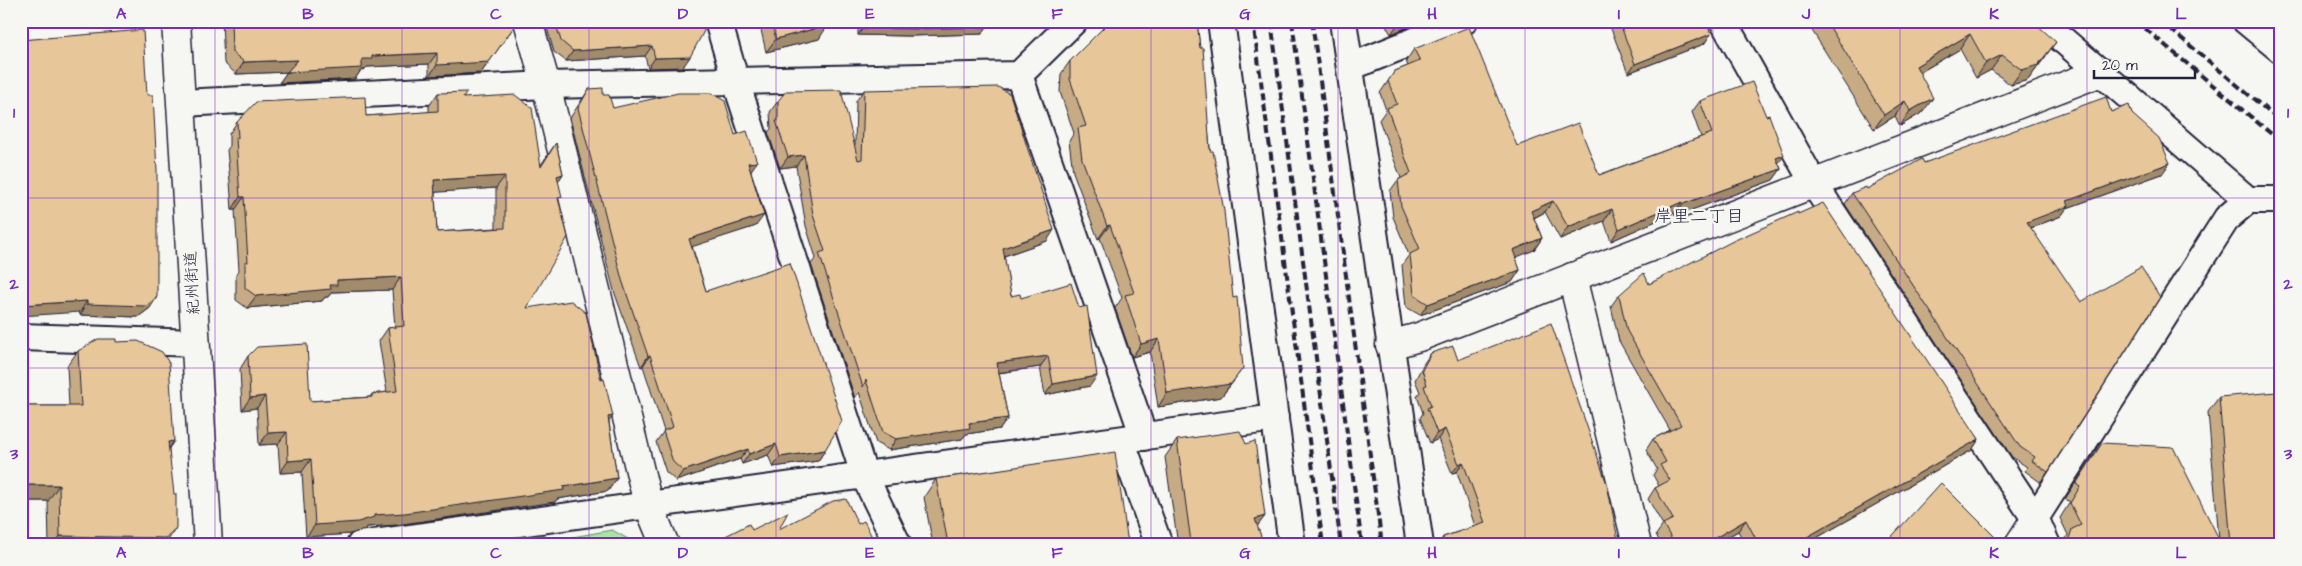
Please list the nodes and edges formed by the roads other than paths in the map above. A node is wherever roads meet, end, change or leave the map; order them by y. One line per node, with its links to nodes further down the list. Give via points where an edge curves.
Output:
1 (176, 21): 17 (street, 紀州街道)
2 (528, 21): 16 (street)
3 (718, 21): 15 (street)
4 (1074, 21): 14 (street)
5 (1221, 21): 25 (street)
6 (1343, 21): 12 (street)
7 (1464, 21): 12 (street)
8 (1723, 21): 18 (street)
9 (2041, 21): 13 (street)
10 (2246, 21): 11 (street)
11 (2281, 50)
12 (1350, 67): 24 (street)
13 (2101, 72): 18 (street); 19 (street)
14 (1019, 75): 15 (street); 26 (street)
15 (736, 82): 16 (street); 27 (street)
16 (546, 85): 17 (street); 28 (street)
17 (181, 102): 23 (street, 紀州街道)
18 (1814, 184): 21 (street); 29 (street)
19 (2248, 200): 20 (street); 29 (street, via 2227,218)
20 (2281, 200)
21 (1572, 277): 24 (street, via 1419,337); 37 (street)
22 (21, 337): 23 (street)
23 (196, 343): 30 (street, 紀州街道)
24 (1390, 345): 36 (street)
25 (1275, 418): 26 (street); 35 (street)
26 (1132, 439): 27 (street); 34 (street)
27 (865, 476): 28 (street); 33 (street)
28 (648, 504): 31 (street); 32 (street)
29 (2036, 520): 38 (street); 39 (street)
30 (208, 545)
31 (360, 545)
32 (665, 545)
33 (898, 545)
34 (1159, 545)
35 (1292, 545)
36 (1420, 545)
37 (1637, 545)
38 (2018, 545)
39 (2047, 545)

